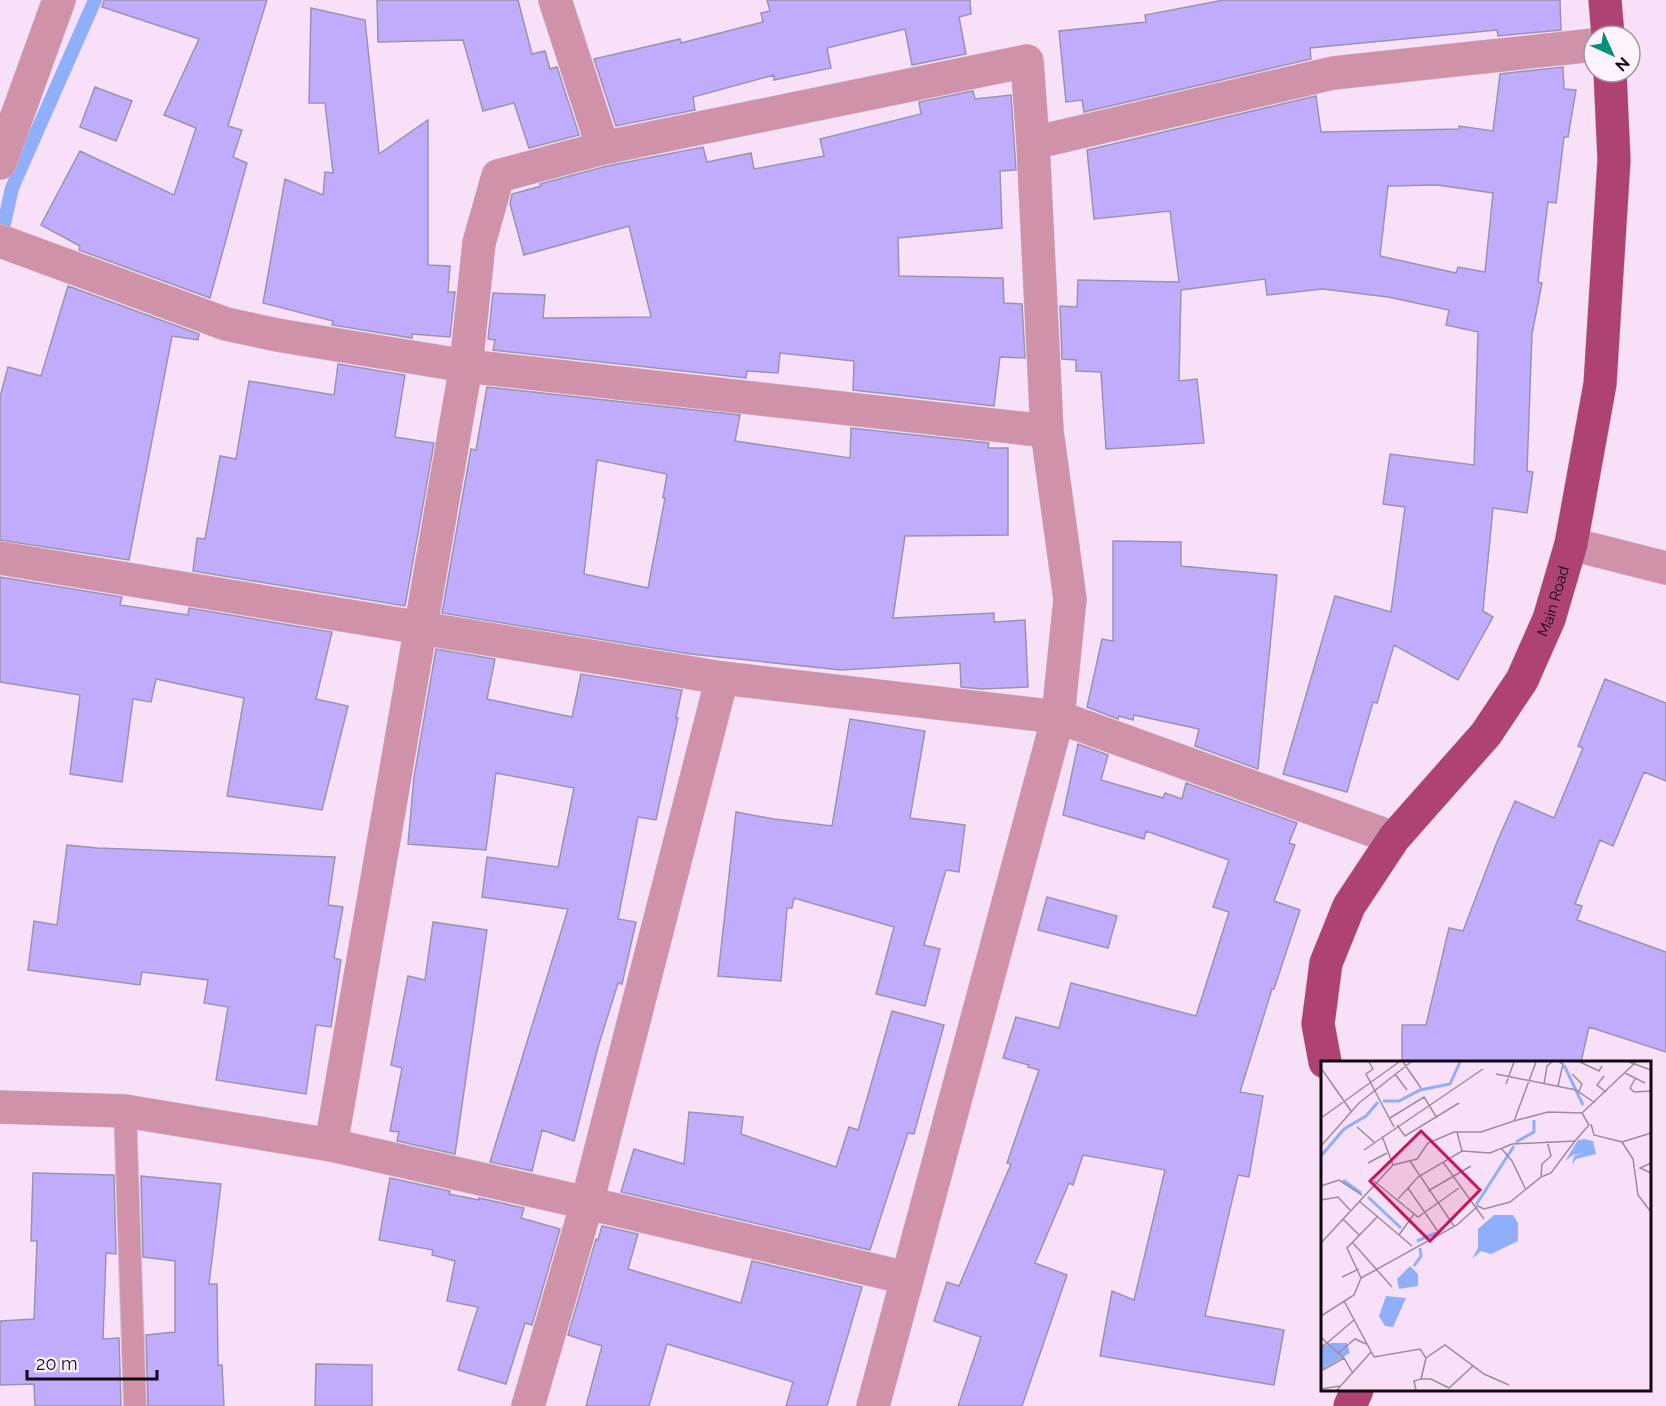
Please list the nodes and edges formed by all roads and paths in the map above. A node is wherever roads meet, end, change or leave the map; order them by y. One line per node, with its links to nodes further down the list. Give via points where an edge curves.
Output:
1 (60, 0): 9 (street)
2 (555, 0): 8 (street)
3 (1605, 0): 4 (main road)
4 (1607, 24)
5 (1582, 46): 7 (street, via 1333,73)
6 (1611, 84): 13 (main road, Main Road, via 1614,160 1600,384)
7 (1033, 143): 8 (street, via 1028,61); 12 (street)
8 (603, 148): 11 (street, via 498,176 479,243)
9 (0, 163)
10 (9, 244): 11 (street, via 226,324)
11 (466, 366): 12 (street); 16 (street)
12 (1047, 431): 18 (street, via 1070,599)
13 (1571, 544): 15 (street); 19 (main road, Main Road, via 1549,619 1522,680 1486,734)
14 (0, 558): 16 (street)
15 (1666, 568)
16 (420, 628): 17 (street); 23 (street)
17 (722, 678): 18 (street); 24 (street)
18 (1058, 717): 19 (street); 25 (street)
19 (1394, 838): 20 (main road, Main Road, via 1349,906 1326,963 1318,1024)
20 (1325, 1061)
21 (0, 1107): 22 (street)
22 (124, 1111): 23 (street); 27 (lane)
23 (331, 1145): 24 (street)
24 (587, 1203): 25 (street); 28 (street)
25 (907, 1278): 29 (street)
26 (1356, 1391): 30 (main road)
27 (135, 1406)
28 (528, 1406)
29 (873, 1406)
30 (1350, 1406)

